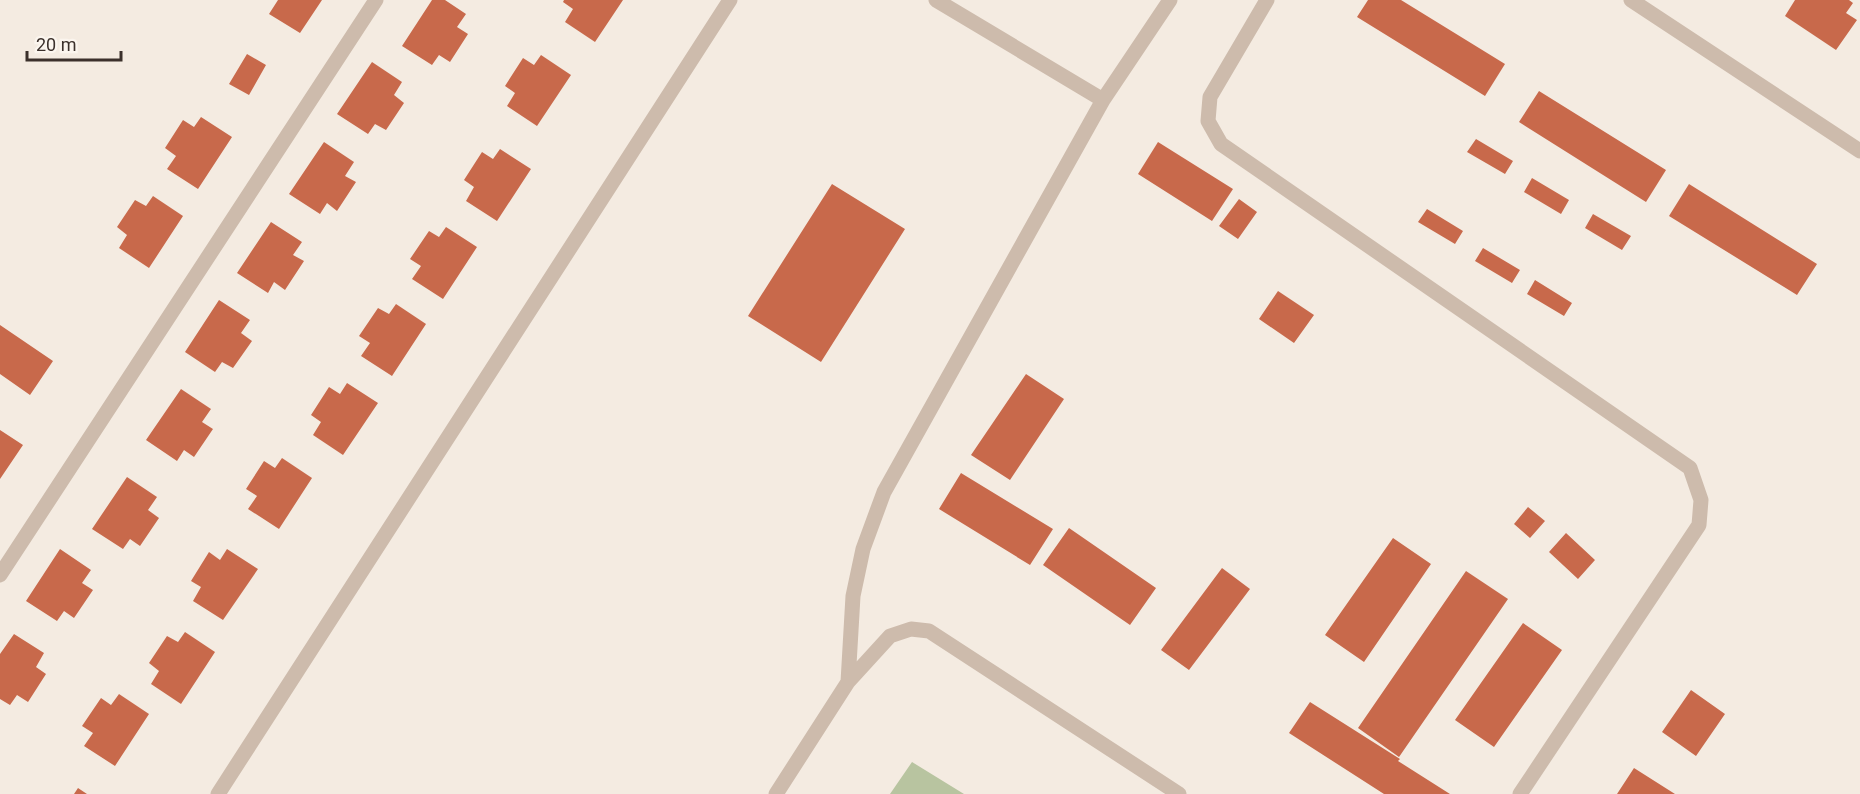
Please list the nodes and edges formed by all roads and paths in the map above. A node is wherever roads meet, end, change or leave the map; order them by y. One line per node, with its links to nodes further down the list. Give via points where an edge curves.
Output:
1 (376, 0): 9 (street)
2 (730, 0): 11 (street)
3 (936, 0): 7 (street)
4 (1170, 0): 7 (street)
5 (1267, 0): 14 (street, via 1210,97 1208,121 1221,144 1690,468 1701,500 1699,525)
6 (1636, 1): 8 (street)
7 (1104, 99): 10 (street, via 884,492 862,549 855,586)
8 (1860, 151)
9 (0, 575)
10 (848, 682): 12 (street); 13 (street, via 890,636 911,629 929,631)
11 (218, 794)
12 (776, 794)
13 (1179, 794)
14 (1520, 794)

